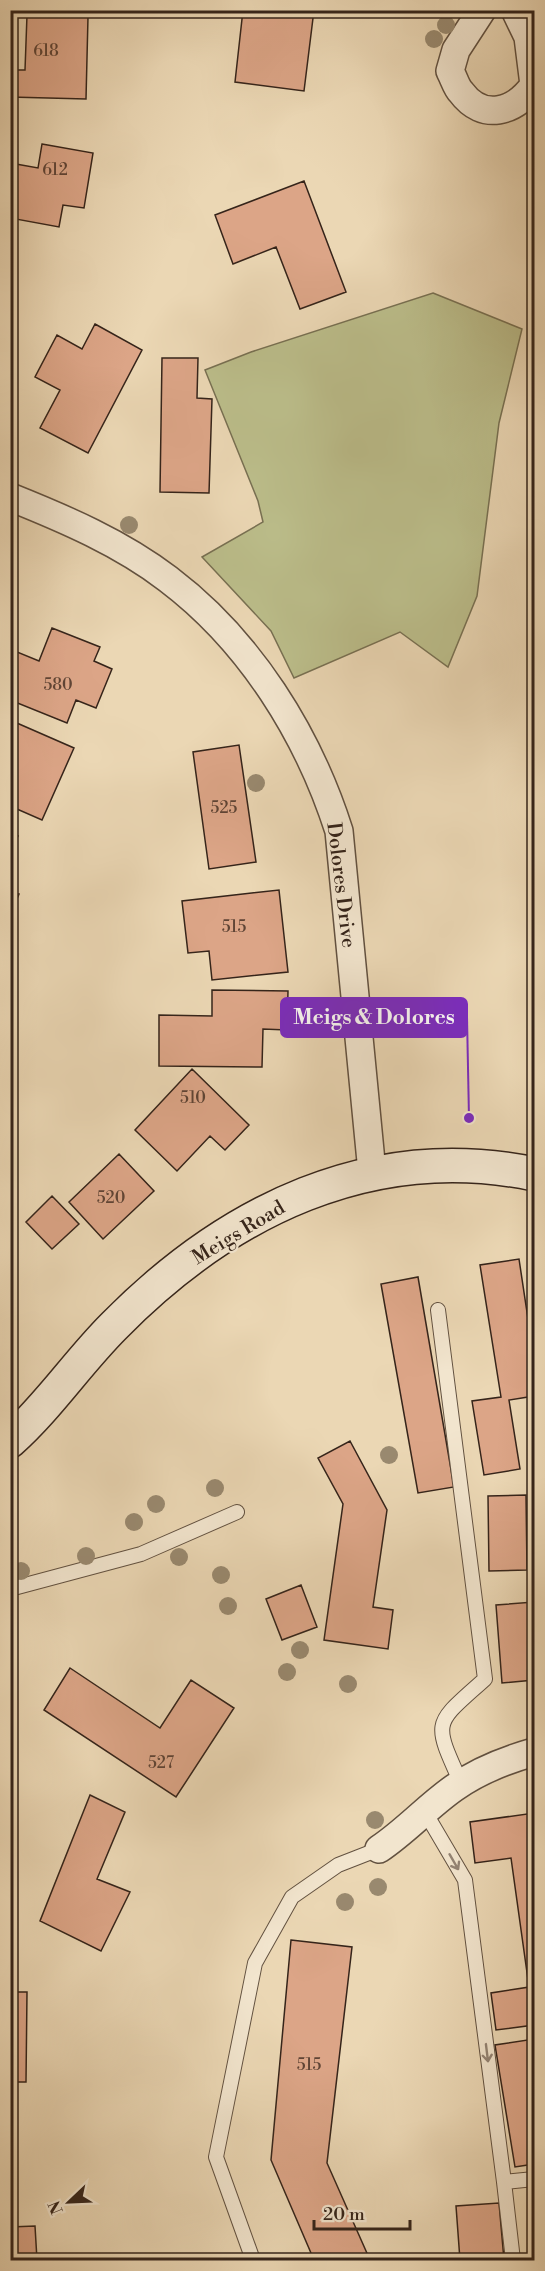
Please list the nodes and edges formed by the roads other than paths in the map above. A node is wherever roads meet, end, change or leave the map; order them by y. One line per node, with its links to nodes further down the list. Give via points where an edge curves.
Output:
1 (482, 10): 2 (street, via 456,50 450,71 460,92 478,108 496,110 510,108 524,99 534,85 528,37)
2 (515, 10)
3 (12, 502): 4 (street, Dolores Drive, via 104,538 167,578 241,649 282,705 315,766 339,831)
4 (372, 1172): 5 (main road, Meigs Road, via 444,1164); 7 (main road, Meigs Road, via 279,1205 225,1235 158,1284 112,1327 35,1418)
5 (534, 1174)
6 (438, 1310): 11 (lane, via 485,1679 445,1715 440,1736)
7 (10, 1441)
8 (237, 1512): 9 (lane, via 141,1554)
9 (10, 1589)
10 (534, 1752): 11 (street, via 498,1762)
11 (461, 1783): 12 (street)
12 (425, 1812): 13 (street); 15 (lane, one-way to 15, via 465,1880)
13 (379, 1849): 16 (lane, via 338,1865 292,1897 255,1963 216,2157)
14 (534, 2179): 15 (lane)
15 (504, 2182): 17 (lane)
16 (253, 2260)
17 (513, 2260)

